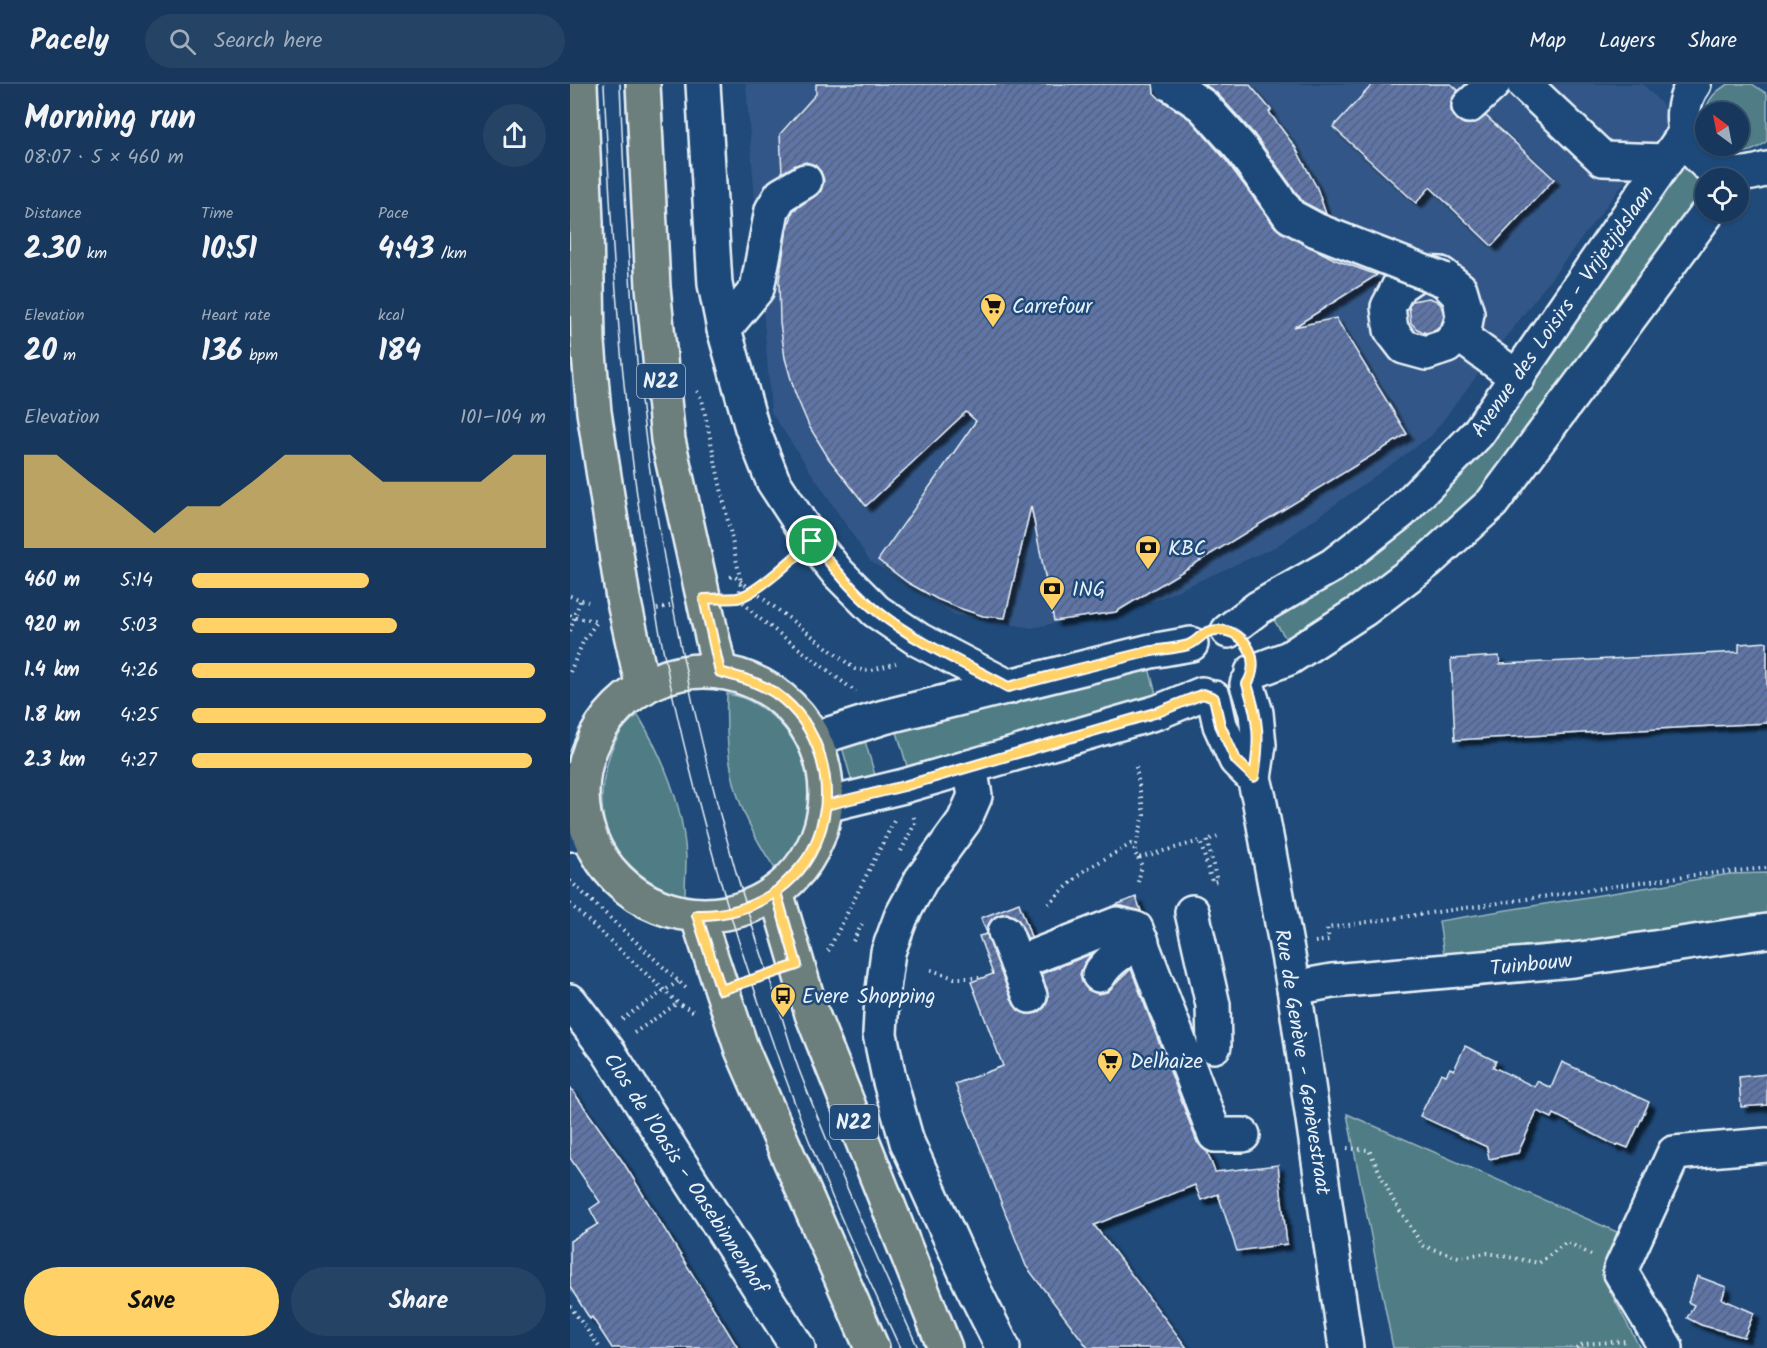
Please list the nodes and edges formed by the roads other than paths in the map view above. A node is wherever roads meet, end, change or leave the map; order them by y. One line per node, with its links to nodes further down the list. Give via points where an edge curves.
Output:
1 (580, 84): 22 (main road, via 592,400 626,615)
2 (643, 84): 20 (main road, N22, via 652,266 667,430 682,507 715,589)
3 (703, 84): 16 (street, via 715,284)
4 (1171, 84): 17 (street, bridge, via 1203,106 1240,147 1290,216 1316,230 1444,280 1460,296 1462,317 1458,334 1447,346 1426,353 1404,347 1391,330 1388,307 1399,286 1418,273 1441,274 1460,289 1467,313 1463,338)
5 (1493, 84): 8 (street)
6 (1524, 84): 10 (street, via 1603,159)
7 (1685, 89): 9 (street)
8 (1469, 106)
9 (1685, 133): 10 (street, Avenue des Loisirs - Vrijetijdslaan); 11 (street, via 1695,153)
10 (1666, 160): 17 (street, Avenue des Loisirs - Vrijetijdslaan)
11 (1715, 168)
12 (1767, 169): 13 (street)
13 (1749, 174)
14 (805, 181): 16 (street, via 781,195 772,210 757,289)
15 (1701, 222): 21 (street, via 1492,503 1429,560 1364,610)
16 (724, 329): 23 (street, via 752,428 773,481 812,541 876,611 919,640)
17 (1518, 378): 18 (street, Avenue des Loisirs - Vrijetijdslaan, via 1478,434 1401,512 1333,565 1258,608)
18 (1228, 631): 19 (street, via 1207,632); 21 (street, via 1251,651)
19 (1191, 644): 23 (street); 24 (street, via 1186,655 1187,678 1193,688)
20 (720, 672): 22 (main road, via 685,672); 25 (main road, via 749,679 776,694 798,714)
21 (1250, 678): 24 (street, via 1232,696); 27 (street, Rue de Genève - Genèvestraat, via 1259,745)
22 (643, 687): 28 (main road, via 620,704 601,726)
23 (1008, 687): 25 (street, via 884,717)
24 (1208, 696): 26 (street); 27 (street, via 1236,760)
25 (814, 739): 29 (main road, via 825,771)
26 (970, 767): 29 (street); 49 (street, via 975,796 964,820 921,880 888,952 880,1034 907,1142)
27 (1254, 777): 39 (street, Rue de Genève - Genèvestraat)
28 (576, 780): 30 (main road, via 582,807)
29 (826, 805): 31 (main road, via 818,838 801,868)
30 (579, 834): 33 (main road, via 630,891 661,908)
31 (776, 892): 33 (main road, via 746,908 713,916); 48 (main road, N22, via 812,1014)
32 (1192, 912): 42 (street, via 1213,1005)
33 (697, 915): 47 (main road, via 742,1050)
34 (1767, 931): 39 (street, Tuinbouw, via 1574,960 1332,981)
35 (1005, 932): 37 (street)
36 (1142, 942): 37 (street, via 1136,929 1117,924); 38 (street, via 1106,963); 43 (street, via 1215,1135)
37 (1017, 963): 40 (street)
38 (1099, 975)
39 (1294, 988): 50 (street, Rue de Genève - Genèvestraat)
40 (1030, 996)
41 (570, 1001): 46 (street, Clos de l'Oasis - Oasebinnenhof, via 603,1043)
42 (1214, 1046)
43 (1243, 1135)
44 (1767, 1144): 45 (street, via 1674,1153 1620,1271)
45 (1663, 1344)
46 (798, 1348)
47 (872, 1348)
48 (945, 1348)
49 (1003, 1348)
50 (1346, 1348)

